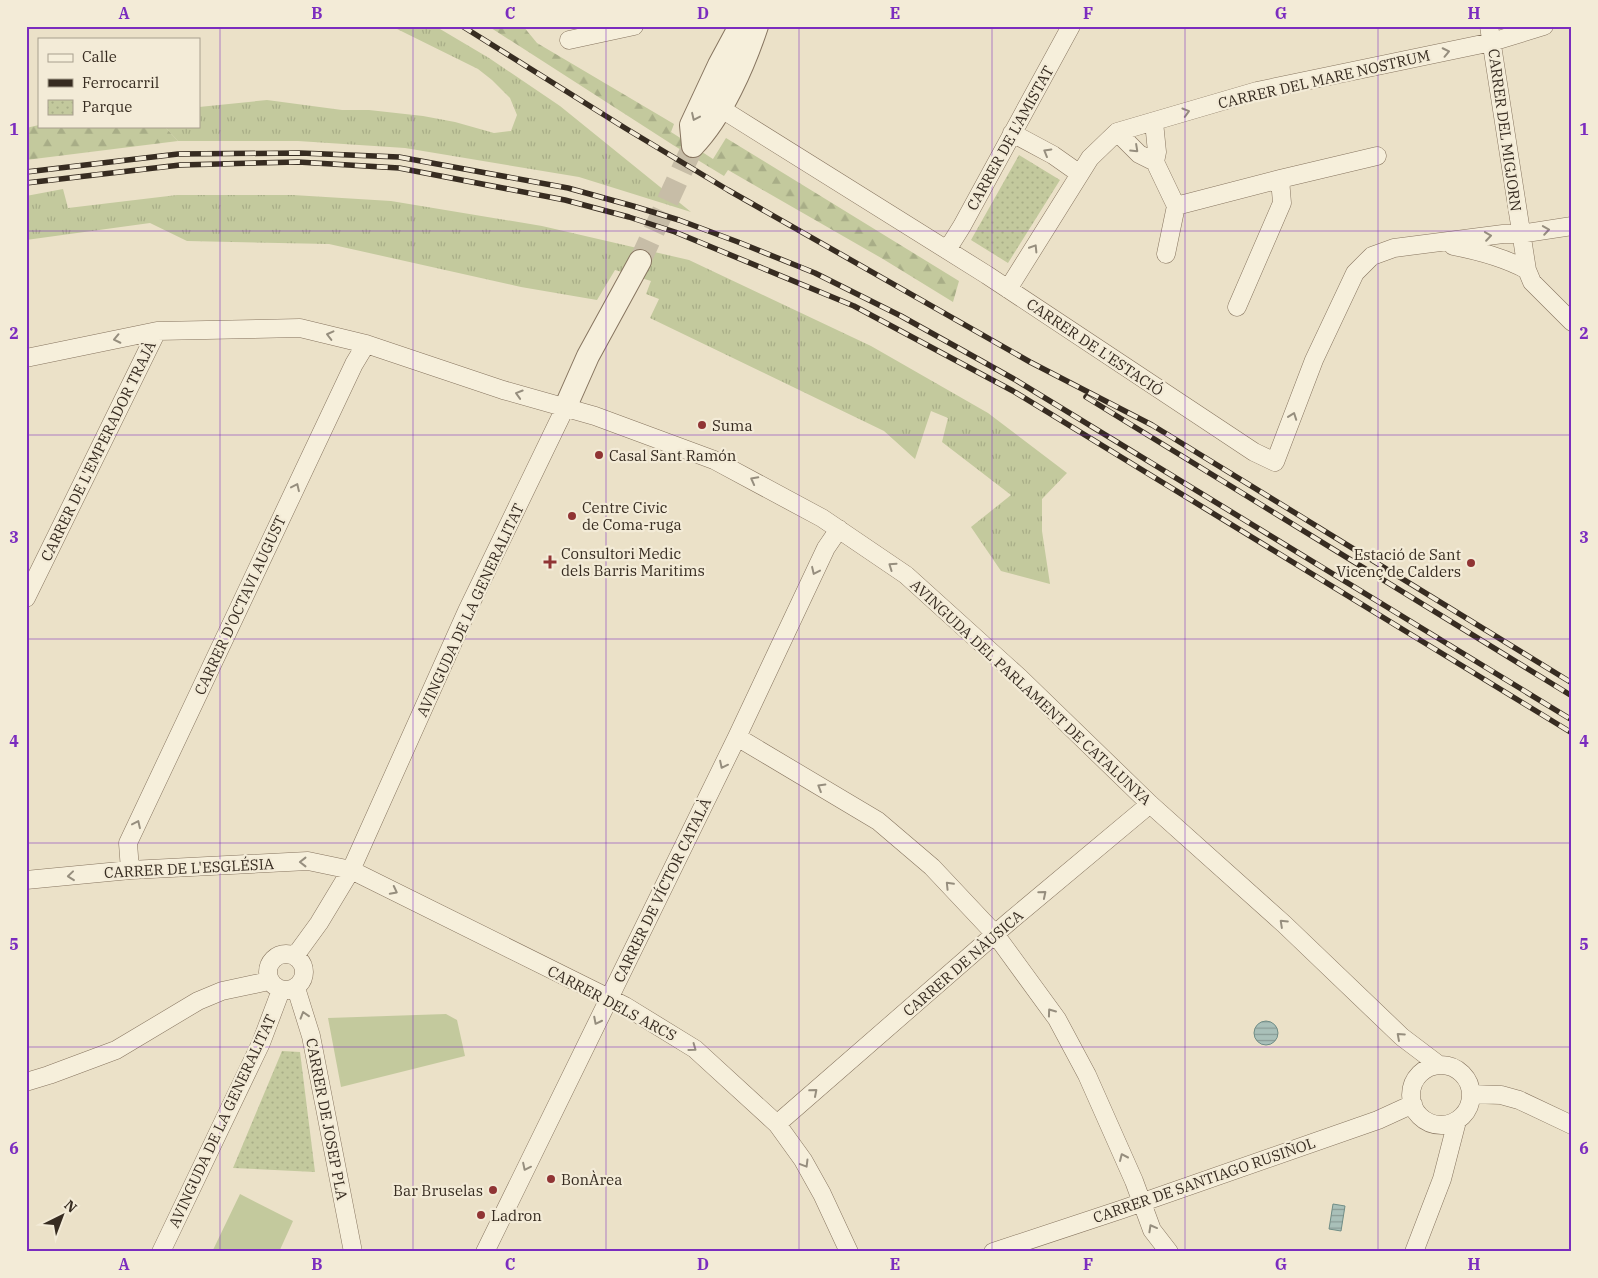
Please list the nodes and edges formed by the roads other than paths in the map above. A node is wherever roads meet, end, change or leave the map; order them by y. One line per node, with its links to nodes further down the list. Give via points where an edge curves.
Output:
1 (634, 26): 7 (street)
2 (742, 26): 8 (street, via 744,34 718,89 716,102); 8 (street, one-way to 8, via 719,65 692,125 693,146)
3 (757, 26): 8 (street)
4 (1071, 26): 11 (street, CARRER DE L'AMISTAT)
5 (1541, 27): 6 (street, CARRER DEL MARE NOSTRUM)
6 (1491, 34): 9 (street, CARRER DEL MARE NOSTRUM, one-way to 6, via 1257,91); 18 (street, CARRER DEL MIGJORN)
7 (569, 40)
8 (720, 108): 20 (street, CARRER DE L'ESTACIÓ)
9 (1154, 122): 10 (street, CARRER DEL MARE NOSTRUM); 13 (street)
10 (1118, 132): 13 (street, one-way to 13, via 1139,154); 14 (street, CARRER DEL MARE NOSTRUM, via 1090,158)
11 (1012, 133): 14 (street, one-way to 11); 20 (street, CARRER DE L'AMISTAT)
12 (1377, 156): 15 (street)
13 (1155, 162): 16 (street)
14 (1080, 174): 24 (street, CARRER DEL MARE NOSTRUM, one-way to 14)
15 (1280, 179): 16 (street); 25 (street, via 1282,203)
16 (1176, 206): 21 (street)
17 (1572, 226): 18 (street, one-way to 17)
18 (1520, 234): 19 (street, one-way to 18); 23 (street, CARRER DEL MIGJORN)
19 (1438, 244): 23 (street, via 1492,255); 24 (street, CARRER DE L'ESTACIÓ, one-way to 19, via 1254,452 1275,462 1314,360 1355,273 1372,256 1394,248)
20 (947, 250): 24 (street, CARRER DE L'ESTACIÓ)
21 (1166, 254)
22 (640, 261): 30 (street, AVINGUDA DE LA GENERALITAT, via 588,356)
23 (1527, 270): 26 (street, via 1532,282)
24 (1008, 290)
25 (1237, 307)
26 (1572, 322)
27 (156, 331): 28 (street, AVINGUDA DEL PARLAMENT DE CATALUNYA, one-way to 27, via 300,328); 29 (street, AVINGUDA DEL PARLAMENT DE CATALUNYA, one-way to 29); 32 (street, CARRER DE L'EMPERADOR TRAJÀ)
28 (366, 344): 30 (street, AVINGUDA DEL PARLAMENT DE CATALUNYA, one-way to 28); 35 (street, CARRER D'OCTAVI AUGUST, one-way to 28, via 128,843)
29 (26, 358)
30 (565, 408): 31 (street, AVINGUDA DEL PARLAMENT DE CATALUNYA, one-way to 30, via 714,460); 36 (street, AVINGUDA DE LA GENERALITAT, via 467,611)
31 (839, 529): 33 (street, CARRER DE VÍCTOR CATALÀ, one-way to 33, via 826,548); 34 (street, AVINGUDA DEL PARLAMENT DE CATALUNYA, one-way to 31, via 1020,678 906,575)
32 (26, 598)
33 (737, 737): 38 (street, one-way to 33, via 932,867 878,821); 41 (street, CARRER DE VÍCTOR CATALÀ, one-way to 41)
34 (1150, 804): 38 (street, CARRER DE NÀUSICA, one-way to 34); 42 (street, AVINGUDA DEL PARLAMENT DE CATALUNYA, one-way to 34, via 1402,1037 1284,924)
35 (130, 870): 36 (street, CARRER DE L'ESGLÉSIA, one-way to 35, via 308,861); 37 (street, CARRER DE L'ESGLÉSIA, one-way to 37)
36 (351, 870): 39 (street, AVINGUDA DE LA GENERALITAT); 41 (street, CARRER DELS ARCS, one-way to 41)
37 (26, 880)
38 (995, 934): 47 (street, CARRER DE NÀUSICA, one-way to 38); 49 (street, one-way to 38, via 1087,1075 1057,1019)
39 (295, 956): 40 (street, via 303,965 302,980); 40 (street, via 280,954 271,961 267,971)
40 (282, 986): 43 (street, via 222,991 198,1001 116,1050); 50 (street, AVINGUDA DE LA GENERALITAT, via 261,1042); 51 (street, CARRER DE JOSEP PLA, one-way to 40, via 311,1036)
41 (609, 999): 47 (street, CARRER DELS ARCS, one-way to 47, via 695,1049); 52 (street, CARRER DE VÍCTOR CATALÀ, one-way to 52)
42 (1439, 1065): 44 (street, via 1457,1069 1469,1083); 45 (street, via 1420,1074 1414,1083)
43 (26, 1082)
44 (1471, 1094): 46 (street, via 1465,1114); 48 (street, via 1510,1097)
45 (1413, 1104): 46 (street, via 1418,1114 1431,1123); 49 (street, CARRER DE SANTIAGO RUSIÑOL, via 1378,1120)
46 (1457, 1121): 56 (street, via 1442,1179)
47 (777, 1124): 53 (street, CARRER DELS ARCS, one-way to 53, via 803,1160)
48 (1572, 1125)
49 (1141, 1202): 54 (street, CARRER DE SANTIAGO RUSIÑOL); 55 (street, one-way to 49, via 1152,1230)
50 (161, 1252)
51 (352, 1252)
52 (485, 1252)
53 (849, 1252)
54 (994, 1252)
55 (1169, 1252)
56 (1414, 1252)

